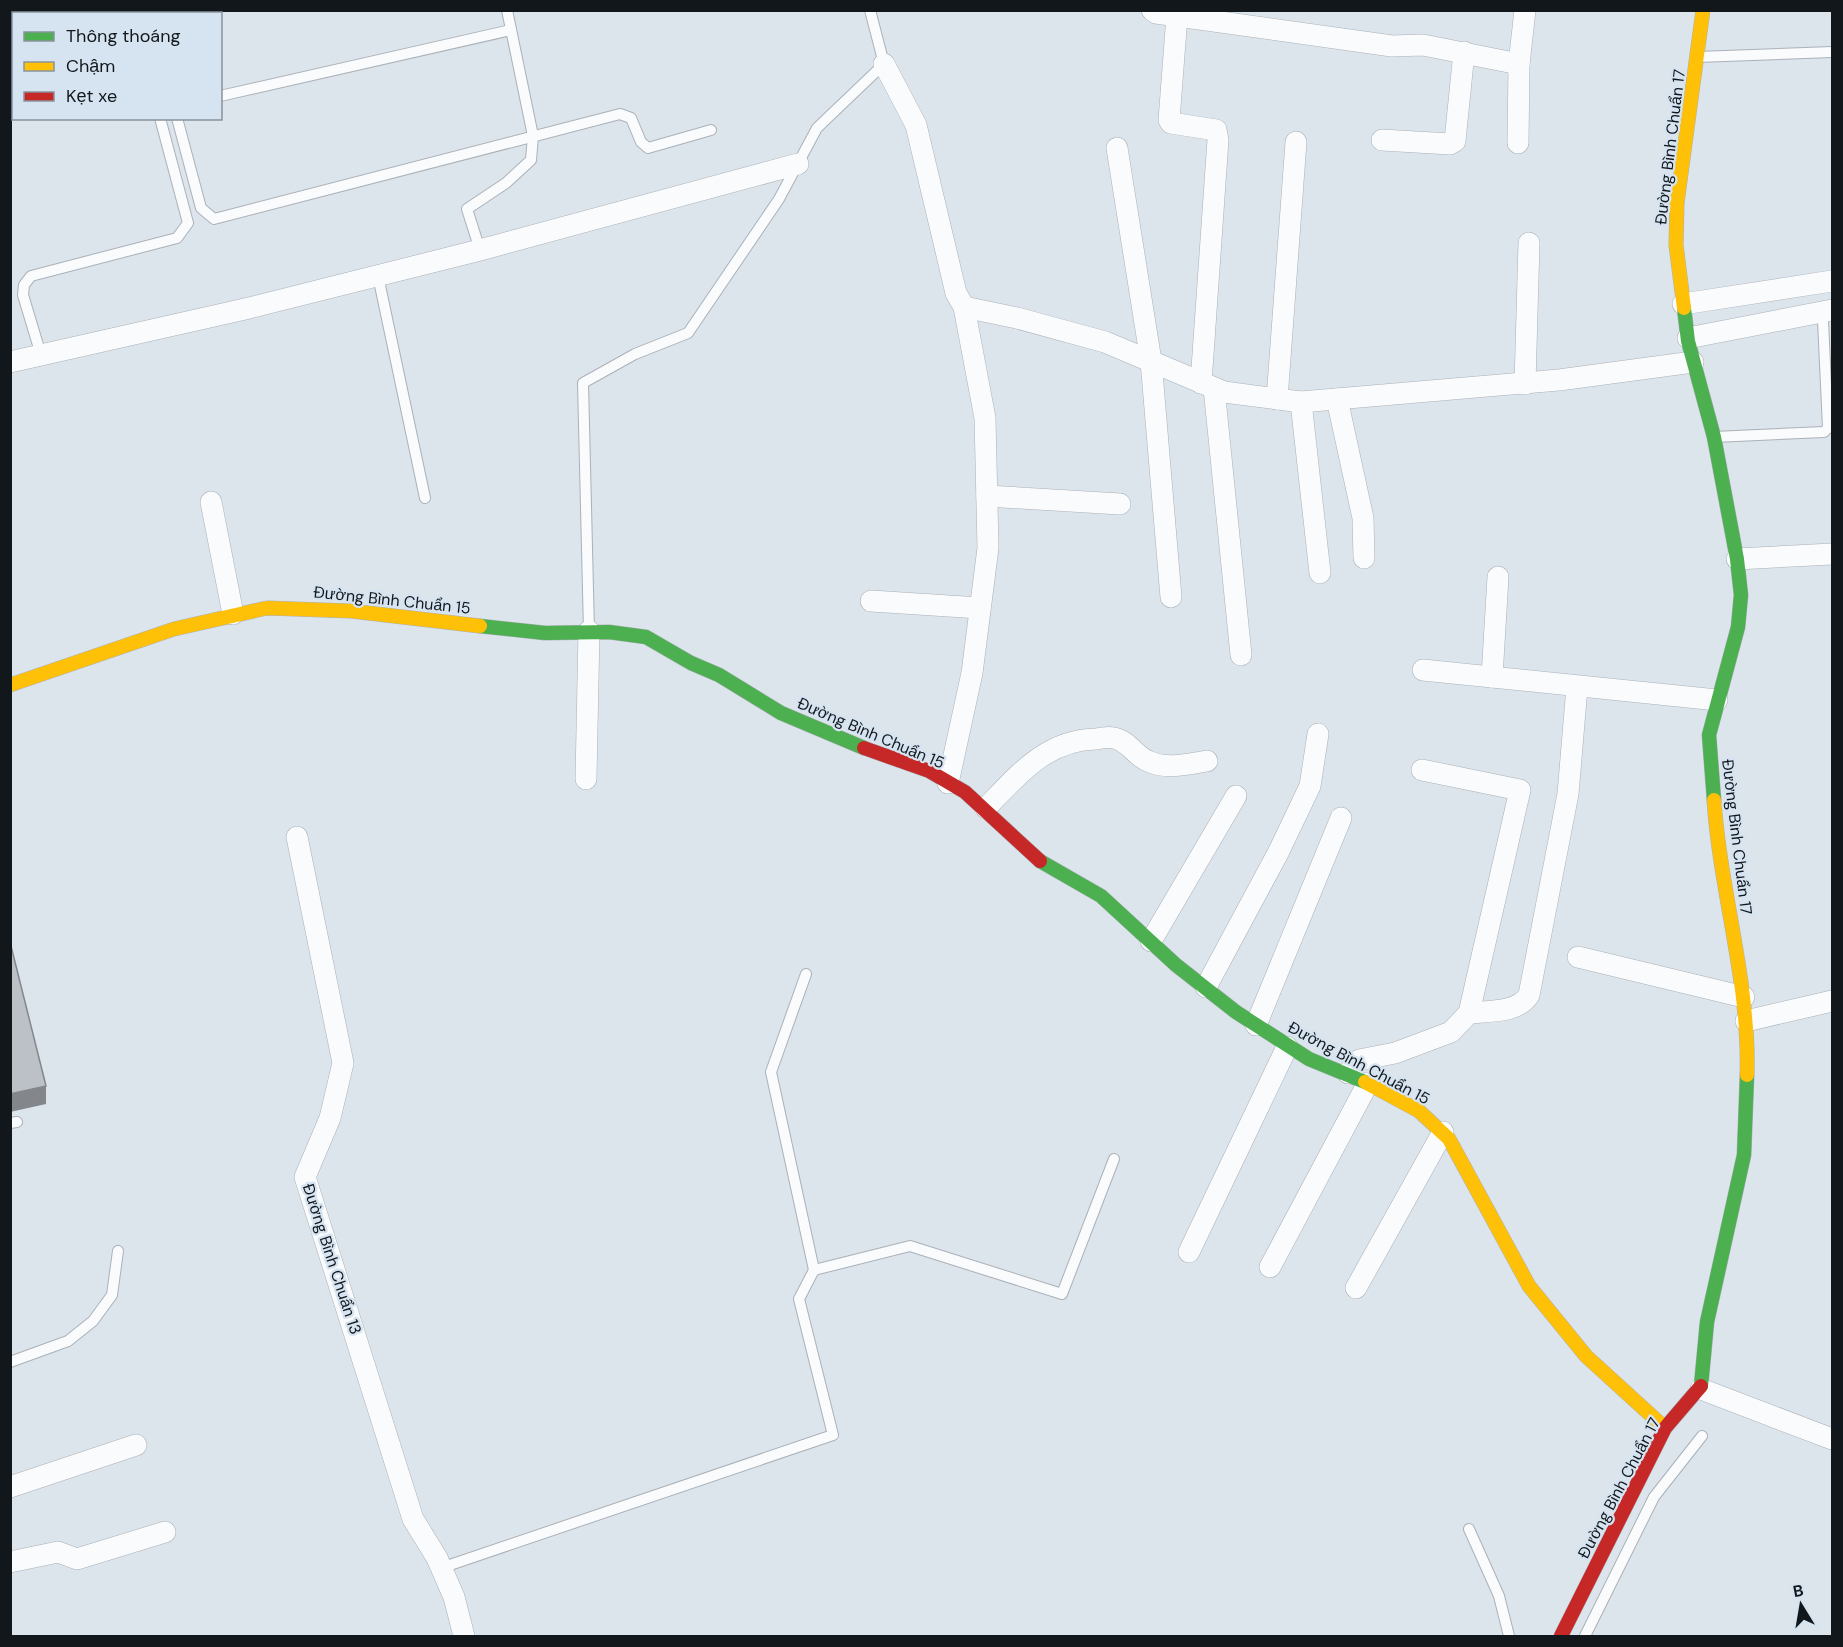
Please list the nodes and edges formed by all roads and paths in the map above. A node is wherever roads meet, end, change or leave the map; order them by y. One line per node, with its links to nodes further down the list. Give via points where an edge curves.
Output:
1 (507, 10): 7 (lane)
2 (870, 10): 11 (lane)
3 (1152, 10): 6 (street)
4 (1526, 10): 12 (street)
5 (1703, 10): 10 (street, Đường Bình Chuẩn 17)
6 (1177, 16): 8 (street, via 1392,46 1424,45); 36 (street, via 1169,120 1216,130 1218,140)
7 (511, 30): 13 (lane); 17 (lane)
8 (1464, 52): 12 (street); 18 (street, via 1455,141 1450,144)
9 (1833, 52): 10 (lane)
10 (1697, 57): 27 (street, Đường Bình Chuẩn 17, via 1677,203 1676,245)
11 (884, 64): 22 (lane, via 817,129); 28 (street, via 916,125 956,293)
12 (1519, 64): 20 (street)
13 (222, 96)
14 (161, 120): 31 (lane, via 188,223 177,238 31,276 23,295)
15 (178, 120): 17 (lane, via 201,208 214,219)
16 (711, 130): 17 (lane, via 648,148 640,142 631,118 620,114)
17 (533, 136): 24 (lane, via 531,160 506,183 467,209)
18 (1383, 140)
19 (1296, 142): 37 (street)
20 (1518, 143)
21 (1117, 148): 32 (street)
22 (798, 164): 24 (street); 54 (lane, via 779,199 688,333 635,354 583,383)
23 (1529, 243): 35 (street)
24 (480, 250): 25 (street)
25 (378, 276): 31 (street); 42 (lane)
26 (1833, 281): 27 (street)
27 (1683, 304): 30 (street, Đường Bình Chuẩn 17)
28 (964, 307): 32 (street, via 1105,342); 41 (street, via 985,418)
29 (1828, 316): 30 (street); 40 (lane, via 1828,428 1824,432)
30 (1688, 338): 34 (street, Đường Bình Chuẩn 17)
31 (41, 355): 33 (street)
32 (1151, 361): 36 (street); 50 (street)
33 (10, 362)
34 (1693, 362): 35 (street); 40 (street, Đường Bình Chuẩn 17)
35 (1525, 384): 38 (street)
36 (1208, 385): 37 (street, via 1224,392); 55 (street)
37 (1277, 399): 39 (street)
38 (1337, 399): 39 (street); 46 (street, via 1363,518)
39 (1301, 402): 48 (street)
40 (1714, 437): 47 (street, Đường Bình Chuẩn 17)
41 (987, 496): 44 (street); 52 (street, via 988,548)
42 (425, 498)
43 (211, 502): 53 (street)
44 (1120, 504)
45 (1833, 554): 47 (street)
46 (1364, 558)
47 (1737, 559): 60 (street, Đường Bình Chuẩn 17, via 1741,595 1738,627)
48 (1320, 573)
49 (1498, 577): 57 (street)
50 (1171, 597)
51 (871, 601): 52 (street)
52 (980, 608): 65 (street, via 972,673)
53 (233, 614): 54 (street, Đường Bình Chuẩn 15, via 267,608 351,610 545,633); 58 (street, Đường Bình Chuẩn 15, via 147,637)
54 (589, 631): 64 (street); 65 (street, Đường Bình Chuẩn 15, via 646,637 782,713 929,771)
55 (1241, 655)
56 (1423, 670): 57 (street)
57 (1492, 677): 59 (street)
58 (10, 685)
59 (1578, 687): 60 (street); 76 (street, via 1568,794 1530,995 1524,1004 1512,1008)
60 (1718, 700): 74 (street, Đường Bình Chuẩn 17, via 1709,735 1710,775)
61 (1318, 734): 73 (street, via 1310,786)
62 (1207, 761): 67 (street, via 1173,766 1147,761 1130,745 1114,738 1084,739 1055,747 1033,761)
63 (1422, 770): 76 (street, via 1520,790)
64 (586, 779)
65 (948, 783): 67 (street, Đường Bình Chuẩn 15)
66 (1236, 796): 70 (street)
67 (986, 808): 70 (street, Đường Bình Chuẩn 15, via 1040,861 1101,896)
68 (1341, 818): 78 (street)
69 (297, 837): 99 (street, Đường Bình Chuẩn 13, via 343,1064 330,1118 305,1177 413,1519)
70 (1151, 941): 73 (street, Đường Bình Chuẩn 15)
71 (1578, 957): 74 (street)
72 (806, 974): 87 (lane, via 771,1072)
73 (1206, 987): 78 (street, Đường Bình Chuẩn 15)
74 (1744, 997): 77 (street, Đường Bình Chuẩn 17)
75 (1833, 1001): 77 (street)
76 (1469, 1013): 80 (street, via 1451,1032 1395,1053 1359,1060)
77 (1746, 1021): 90 (street, Đường Bình Chuẩn 17, via 1744,1155 1707,1322)
78 (1256, 1024): 79 (street, Đường Bình Chuẩn 15)
79 (1287, 1047): 80 (street, Đường Bình Chuẩn 15); 85 (street)
80 (1348, 1073): 81 (street, Đường Bình Chuẩn 15)
81 (1368, 1083): 82 (street, Đường Bình Chuẩn 15, via 1419,1111); 86 (street)
82 (1443, 1132): 88 (street); 91 (street, Đường Bình Chuẩn 15, via 1529,1286 1586,1356)
83 (1114, 1159): 87 (lane, via 1062,1294 910,1246)
84 (118, 1251): 89 (lane, via 112,1295 93,1321 68,1341)
85 (1189, 1252)
86 (1270, 1267)
87 (814, 1270): 99 (lane, via 800,1299 833,1435)
88 (1356, 1288)
89 (10, 1362)
90 (1701, 1389): 91 (street, Đường Bình Chuẩn 17); 93 (street)
91 (1665, 1428): 102 (street, Đường Bình Chuẩn 17)
92 (1702, 1436): 103 (lane, via 1654,1497)
93 (1833, 1439)
94 (136, 1445): 95 (street)
95 (10, 1487)
96 (1469, 1529): 101 (lane, via 1499,1596)
97 (165, 1532): 98 (street, via 77,1558 58,1552)
98 (10, 1562)
99 (441, 1568): 100 (street, Đường Bình Chuẩn 13, via 454,1597)
100 (464, 1636)
101 (1509, 1636)
102 (1562, 1636)
103 (1585, 1636)

